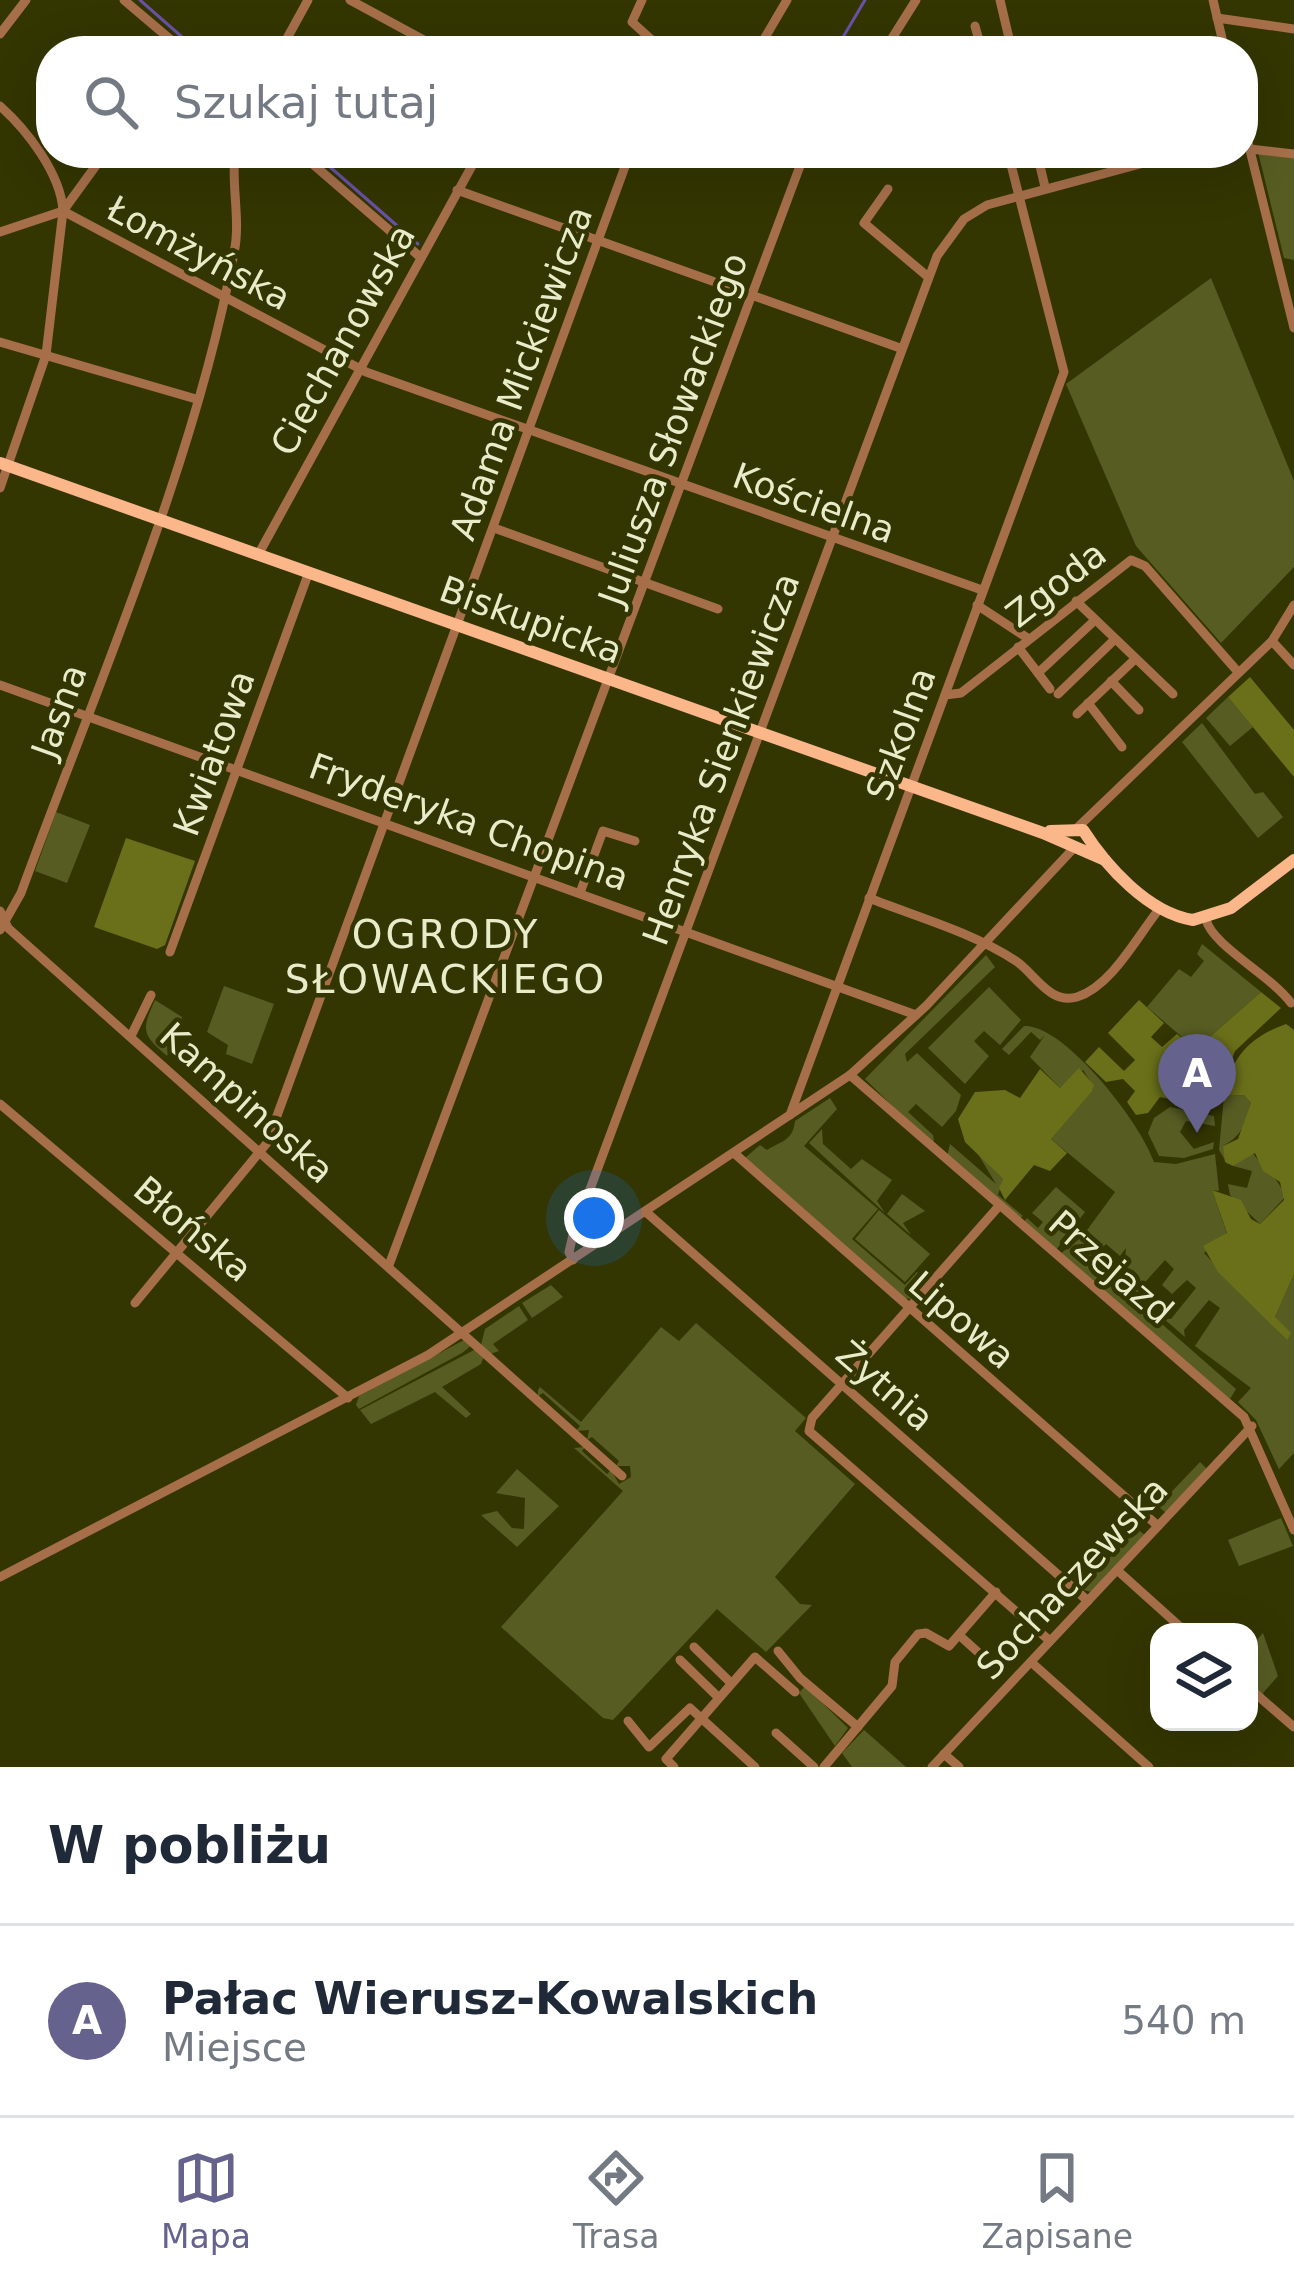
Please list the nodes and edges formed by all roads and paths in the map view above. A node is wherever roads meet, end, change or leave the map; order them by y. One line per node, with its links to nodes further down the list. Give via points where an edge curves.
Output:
1 (26, 0): 13 (street)
2 (124, 0): 14 (street)
3 (308, 0): 15 (street)
4 (350, 0): 16 (street)
5 (643, 0): 17 (street, via 632,22)
6 (787, 0): 18 (street)
7 (916, 0): 19 (street)
8 (1000, 0): 21 (street)
9 (1213, 0): 10 (street)
10 (1217, 17): 12 (street); 22 (street)
11 (975, 26): 20 (street)
12 (1294, 29)
13 (0, 34)
14 (166, 36)
15 (288, 36)
16 (416, 36)
17 (647, 36)
18 (766, 36)
19 (893, 36)
20 (978, 36)
21 (1008, 36)
22 (1222, 36)
23 (0, 106): 25 (street, Łomżyńska)
24 (1258, 150): 26 (street)
25 (36, 154)
26 (1294, 154)
27 (46, 168): 42 (street, Łomżyńska)
28 (94, 168): 42 (street)
29 (235, 168): 48 (street, Jasna, via 237,238)
30 (316, 168): 45 (street)
31 (470, 168): 40 (street, Ciechanowska)
32 (624, 168): 44 (street, Adama Mickiewicza)
33 (799, 168): 47 (street, Juliusza Słowackiego)
34 (1012, 168): 41 (street)
35 (1041, 168): 38 (street)
36 (1121, 168): 38 (street, Henryka Sienkiewicza)
37 (1255, 168): 49 (street)
38 (1045, 187): 41 (street, Henryka Sienkiewicza)
39 (888, 189): 46 (street, via 864,223)
40 (457, 190): 44 (street); 45 (street, Ciechanowska)
41 (1018, 194): 46 (street, Henryka Sienkiewicza, via 964,219); 65 (street, Szkolna, via 1064,372)
42 (63, 211): 43 (street); 48 (street, Łomżyńska); 52 (street)
43 (0, 232)
44 (598, 240): 47 (street); 55 (street, Adama Mickiewicza)
45 (418, 256): 53 (street, Ciechanowska)
46 (927, 276): 51 (street, Henryka Sienkiewicza)
47 (752, 294): 51 (street); 57 (street, Juliusza Słowackiego)
48 (225, 298): 53 (street, Łomżyńska); 54 (street, Jasna)
49 (1294, 328)
50 (0, 342): 52 (street)
51 (900, 348): 61 (street, Henryka Sienkiewicza)
52 (46, 355): 54 (street); 56 (street)
53 (358, 368): 55 (street, Kościelna); 62 (street, Ciechanowska)
54 (196, 399): 59 (street, Jasna)
55 (530, 430): 57 (street, Kościelna); 60 (street, Adama Mickiewicza)
56 (4, 464): 58 (street); 59 (main road, Biskupicka)
57 (682, 484): 61 (street, Kościelna); 64 (street, Juliusza Słowackiego)
58 (0, 488)
59 (158, 518): 62 (main road, Biskupicka); 90 (street, Jasna)
60 (494, 527): 64 (street); 71 (street, Adama Mickiewicza)
61 (831, 537): 65 (street, Kościelna); 91 (street, Henryka Sienkiewicza)
62 (258, 555): 63 (main road, Biskupicka)
63 (308, 572): 71 (main road, Biskupicka); 93 (street, Kwiatowa)
64 (644, 583): 69 (street); 80 (street, Juliusza Słowackiego)
65 (982, 590): 67 (street, Szkolna)
66 (1076, 601): 70 (street); 72 (street, Zgoda); 78 (street, Zgoda, via 1138,561)
67 (977, 605): 72 (street); 84 (street, Szkolna)
68 (1294, 605): 74 (street)
69 (718, 609)
70 (1094, 621): 73 (street); 79 (street)
71 (458, 625): 80 (main road, Biskupicka); 95 (street, Adama Mickiewicza)
72 (1029, 639): 75 (street, Zgoda)
73 (1113, 640): 76 (street); 79 (street, via 1054,691)
74 (1272, 640): 77 (street); 78 (street)
75 (1018, 647): 79 (street); 84 (street, Zgoda, via 961,693)
76 (1132, 661): 81 (street); 83 (street)
77 (1294, 665)
78 (1238, 672): 89 (street)
79 (1038, 673)
80 (610, 680): 91 (main road, Biskupicka); 99 (street, Juliusza Słowackiego)
81 (1111, 681): 85 (street); 87 (street)
82 (0, 685): 90 (street, Fryderyka Chopina)
83 (1173, 694)
84 (945, 695): 94 (street, Szkolna)
85 (1088, 703): 88 (street); 92 (street)
86 (1184, 705): 89 (street)
87 (1139, 710)
88 (1077, 714)
89 (1194, 714): 96 (street, via 1096,808)
90 (86, 715): 93 (street, Fryderyka Chopina); 104 (street, Jasna)
91 (759, 734): 94 (main road, Biskupicka); 105 (street, Henryka Sienkiewicza)
92 (1123, 747)
93 (237, 768): 95 (street, Fryderyka Chopina); 107 (street, Kwiatowa)
94 (911, 785): 96 (main road, Biskupicka); 101 (street, Szkolna)
95 (386, 820): 99 (street, Fryderyka Chopina); 116 (street, Adama Mickiewicza)
96 (1078, 840): 102 (main road, Biskupicka); 106 (street)
97 (634, 841): 100 (street, via 600,834)
98 (1294, 860): 103 (main road)
99 (537, 875): 100 (street, Fryderyka Chopina); 122 (street, Juliusza Słowackiego)
100 (581, 890): 105 (street, Fryderyka Chopina)
101 (869, 898): 106 (street); 108 (street, Szkolna)
102 (1160, 908): 103 (main road, Biskupicka); 106 (street, via 1101,982 1072,998 1054,995)
103 (1206, 919): 110 (street, via 1210,934)
104 (2, 921): 112 (street, Kampinoska)
105 (687, 928): 108 (street, Fryderyka Chopina); 121 (street, Henryka Sienkiewicza, via 573,1235)
106 (985, 944): 111 (street)
107 (170, 952)
108 (837, 982): 111 (street, Fryderyka Chopina); 115 (street, Szkolna)
109 (152, 995): 112 (street)
110 (1291, 1004)
111 (916, 1015): 113 (street)
112 (131, 1036): 116 (street, Kampinoska)
113 (850, 1075): 115 (street); 118 (street, Przejazd)
114 (0, 1104): 120 (street, Błońska)
115 (790, 1115): 117 (street)
116 (262, 1152): 120 (street, Adama Mickiewicza); 122 (street, Kampinoska)
117 (734, 1153): 119 (street); 124 (street, Lipowa)
118 (999, 1206): 124 (street); 128 (street, Przejazd)
119 (646, 1212): 121 (street); 126 (street, Żytnia)
120 (179, 1254): 123 (street, Adama Mickiewicza); 127 (street, Błońska)
121 (573, 1260): 125 (street)
122 (389, 1265): 125 (street, Kampinoska)
123 (135, 1304)
124 (908, 1309): 126 (street); 130 (street, Lipowa)
125 (464, 1332): 127 (street); 129 (street, Kampinoska)
126 (842, 1384): 134 (street, via 812,1418 813,1437); 135 (street, Żytnia)
127 (348, 1398): 133 (street)
128 (1252, 1426): 130 (street, Sochaczewska); 131 (street, Przejazd)
129 (622, 1476)
130 (1158, 1526): 132 (street, Sochaczewska)
131 (1294, 1530)
132 (1117, 1570): 135 (street, Sochaczewska); 136 (street)
133 (0, 1577)
134 (996, 1592): 137 (street); 138 (street)
135 (1088, 1600): 138 (street, Sochaczewska)
136 (1176, 1623)
137 (958, 1636): 144 (street); 152 (street, via 945,1647 918,1634 895,1662 892,1687)
138 (1051, 1641): 143 (street, Sochaczewska)
139 (694, 1647): 146 (street)
140 (778, 1651): 145 (street)
141 (806, 1658): 145 (street)
142 (680, 1660): 148 (street)
143 (1031, 1662): 156 (street, Sochaczewska); 163 (street)
144 (990, 1663)
145 (797, 1668): 152 (street)
146 (731, 1683): 147 (street, via 755,1657); 148 (street)
147 (796, 1692)
148 (718, 1696): 150 (street)
149 (1258, 1696): 153 (street)
150 (702, 1718): 151 (street, via 688,1707 649,1747); 155 (street); 157 (street, via 666,1759)
151 (628, 1721)
152 (857, 1727): 161 (street)
153 (1294, 1727)
154 (776, 1733): 160 (street)
155 (744, 1757): 158 (street); 159 (street)
156 (939, 1762): 162 (street)
157 (674, 1767)
158 (735, 1767)
159 (755, 1767)
160 (814, 1767)
161 (824, 1767)
162 (959, 1767)
163 (1150, 1767)

